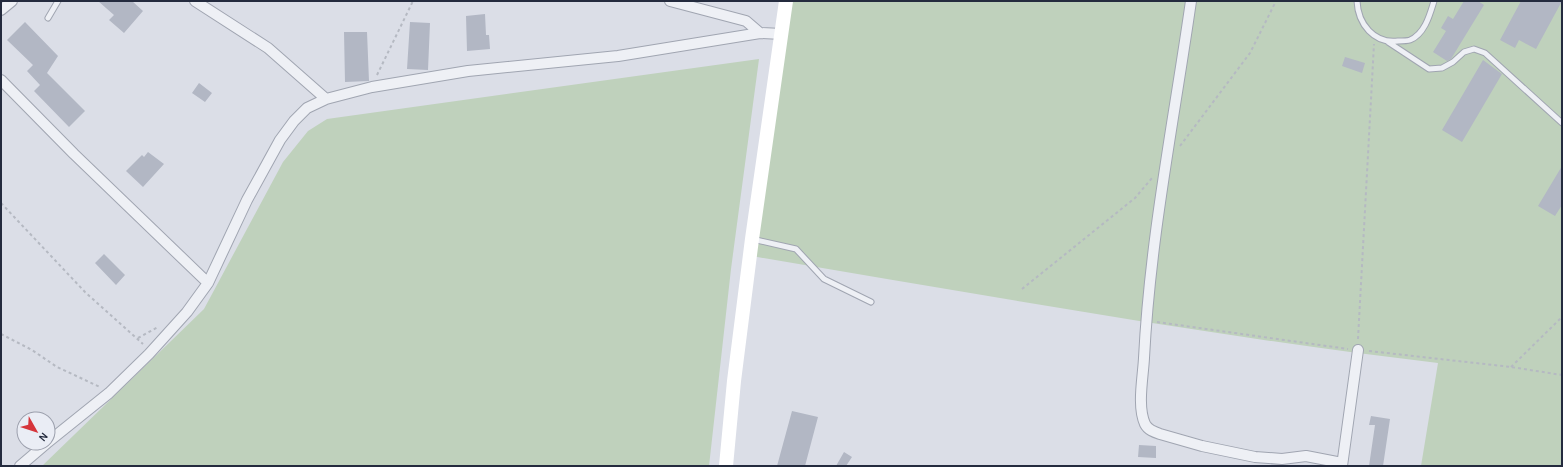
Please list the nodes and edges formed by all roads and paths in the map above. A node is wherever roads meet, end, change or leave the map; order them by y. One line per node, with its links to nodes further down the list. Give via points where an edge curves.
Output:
1 (12, 1): 10 (street)
2 (58, 1): 11 (lane)
3 (195, 1): 18 (street, via 268,48)
4 (413, 1): 17 (path)
5 (670, 1): 12 (street, via 746,21)
6 (786, 1): 13 (main road)
7 (1191, 1): 25 (street, via 1173,126 1164,165)
8 (1357, 1): 14 (lane, via 1361,21)
9 (1434, 1): 15 (lane, via 1428,20 1411,40)
10 (1, 10)
11 (48, 18)
12 (760, 33): 13 (street); 17 (street, via 618,56 468,71)
13 (782, 34): 21 (main road)
14 (1374, 37): 15 (lane); 27 (path)
15 (1388, 42): 19 (lane, via 1429,69 1442,68 1464,52 1474,49 1485,53)
16 (1, 80): 22 (street)
17 (372, 87): 18 (street)
18 (326, 99): 22 (street, via 307,108 280,140 247,200)
19 (1562, 123)
20 (1, 203): 28 (path, via 85,292 142,341)
21 (752, 239): 23 (lane, via 796,249 824,279); 37 (main road)
22 (208, 283): 28 (street, via 187,312)
23 (871, 302)
24 (1562, 317): 29 (path)
25 (1146, 320): 27 (path); 34 (street, via 1142,402 1146,426 1150,430 1202,446)
26 (1, 334): 31 (path)
27 (1358, 350): 29 (path); 35 (street)
28 (149, 354): 31 (street)
29 (1511, 367): 30 (path)
30 (1562, 375)
31 (109, 393): 32 (street)
32 (56, 436)
33 (38, 451): 36 (street)
34 (1285, 462): 35 (street, via 1306,456)
35 (1342, 464)
36 (20, 466)
37 (726, 466)

